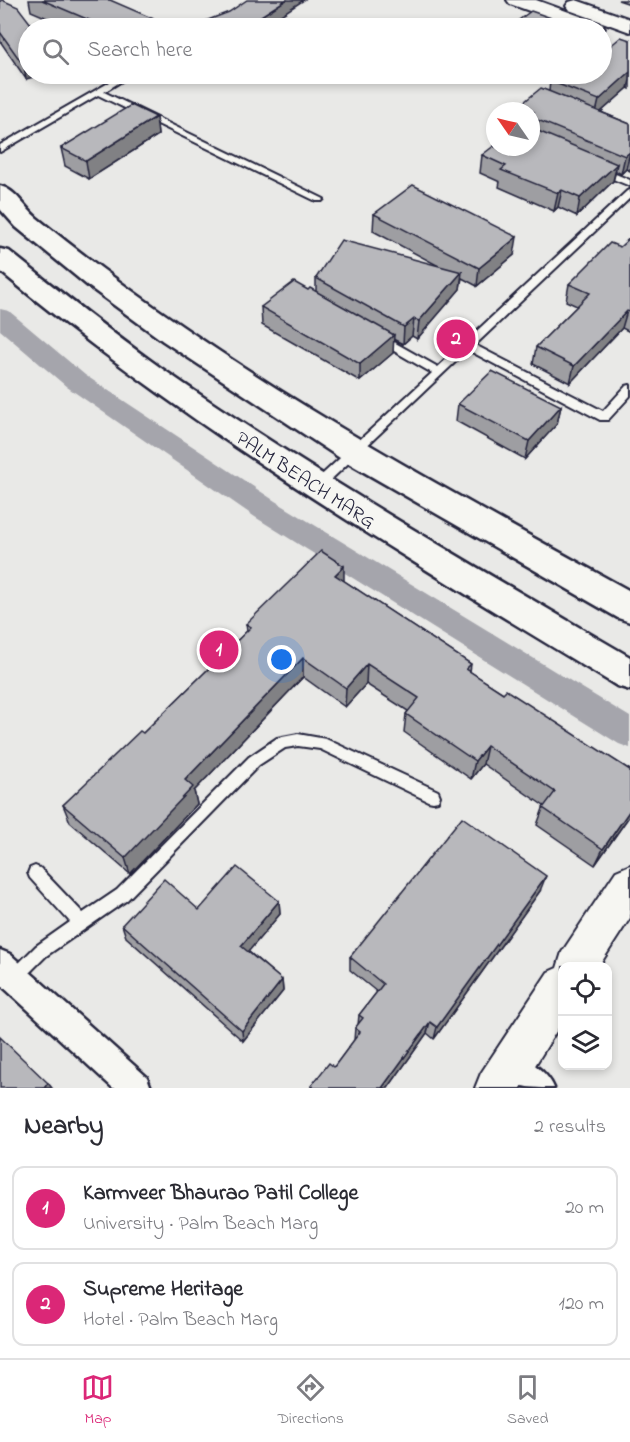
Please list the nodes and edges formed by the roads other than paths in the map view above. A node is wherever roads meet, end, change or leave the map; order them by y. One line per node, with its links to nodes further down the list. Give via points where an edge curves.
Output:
1 (559, 0): 4 (street)
2 (533, 2): 3 (street)
3 (571, 18)
4 (608, 18)
5 (612, 19): 6 (street)
6 (630, 26)
7 (612, 35): 8 (street)
8 (630, 41)
9 (112, 84): 10 (lane)
10 (98, 92): 11 (lane); 16 (lane)
11 (0, 149)
12 (586, 164): 13 (lane)
13 (630, 183)
14 (630, 192): 19 (lane)
15 (0, 194): 22 (main road, via 25,221 98,280)
16 (319, 199)
17 (0, 257): 23 (main road, PALM BEACH MARG, via 135,364)
18 (371, 333): 20 (lane)
19 (467, 345): 20 (lane); 21 (lane, via 604,417)
20 (439, 372): 22 (lane)
21 (630, 388)
22 (354, 452): 23 (lane); 24 (main road)
23 (315, 488): 25 (main road, PALM BEACH MARG)
24 (630, 608)
25 (630, 675)
26 (433, 796): 29 (lane, via 321,743 282,742 254,761 122,895)
27 (35, 873): 29 (lane)
28 (630, 884): 30 (street)
29 (81, 922): 31 (lane)
30 (579, 962)
31 (7, 971): 34 (street)
32 (558, 994): 33 (street)
33 (515, 1080)
34 (136, 1088)

